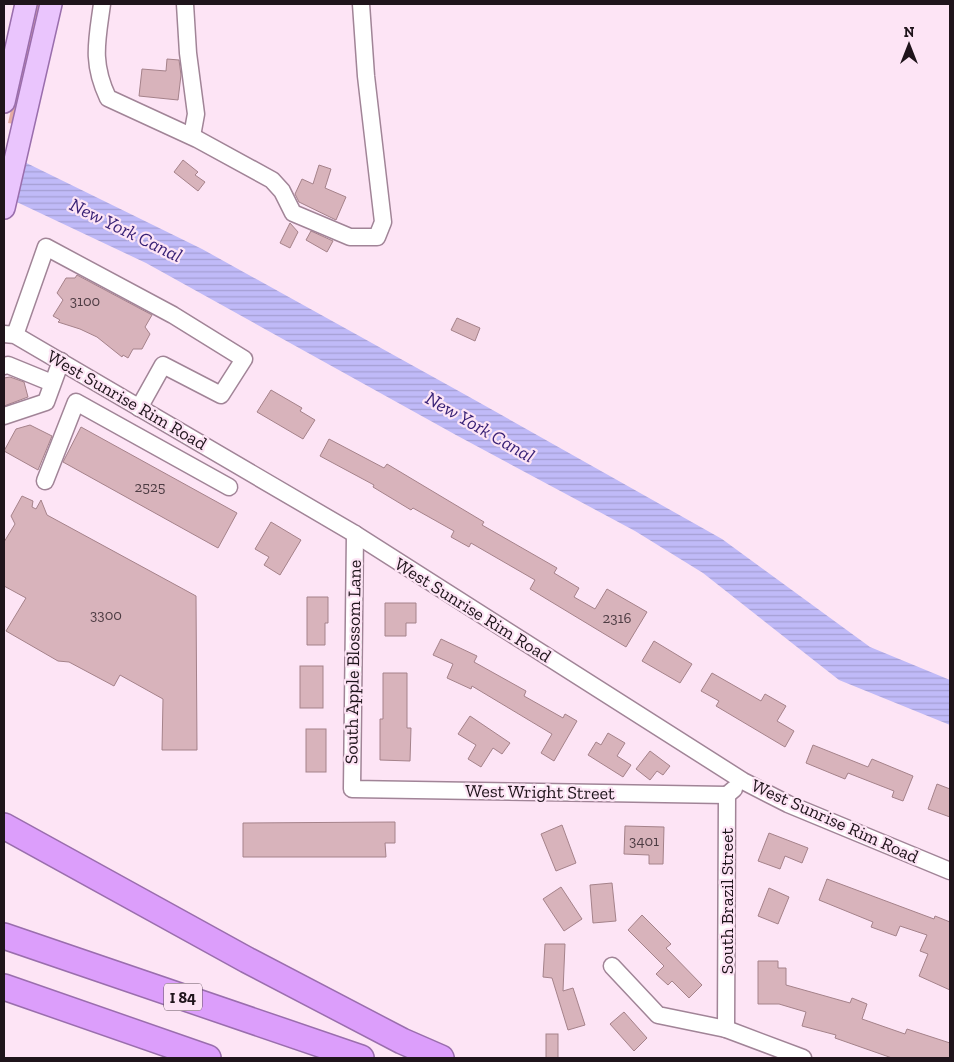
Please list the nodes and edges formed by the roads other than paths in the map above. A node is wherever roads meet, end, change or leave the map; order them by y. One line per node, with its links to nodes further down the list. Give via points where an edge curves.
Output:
1 (26, 4): 6 (main road)
2 (51, 4): 8 (main road)
3 (102, 4): 7 (street, via 95,54 101,84 108,98)
4 (186, 4): 7 (street, via 196,114)
5 (361, 4): 7 (street, via 383,222 377,237 350,237 293,213 282,191 272,180)
6 (4, 102)
7 (192, 136)
8 (5, 204)
9 (10, 334): 10 (street, West Sunrise Rim Road); 14 (street, via 46,247 174,315 244,359 222,395 163,365)
10 (60, 361): 12 (street); 14 (street, West Sunrise Rim Road)
11 (4, 366): 12 (street, via 8,364)
12 (51, 388): 13 (street); 15 (street, via 46,402)
13 (76, 402): 17 (street); 18 (street)
14 (139, 408): 16 (street, West Sunrise Rim Road)
15 (4, 416)
16 (181, 432): 17 (street); 20 (street, West Sunrise Rim Road)
17 (170, 454): 19 (street)
18 (45, 481)
19 (229, 487)
20 (355, 534): 21 (street, West Sunrise Rim Road); 22 (street, South Apple Blossom Lane)
21 (743, 781): 23 (street); 27 (street, West Sunrise Rim Road, via 788,804)
22 (352, 789): 23 (street, West Wright Street)
23 (727, 795): 31 (street, South Brazil Street)
24 (4, 826): 26 (highway)
25 (4, 834): 26 (highway)
26 (27, 841): 34 (highway, via 247,960)
27 (950, 871)
28 (4, 936): 33 (highway, I 84)
29 (612, 966): 31 (street, via 658,1015)
30 (4, 987): 32 (highway)
31 (726, 1028): 35 (street)
32 (208, 1058)
33 (362, 1058)
34 (441, 1058)
35 (803, 1058)

